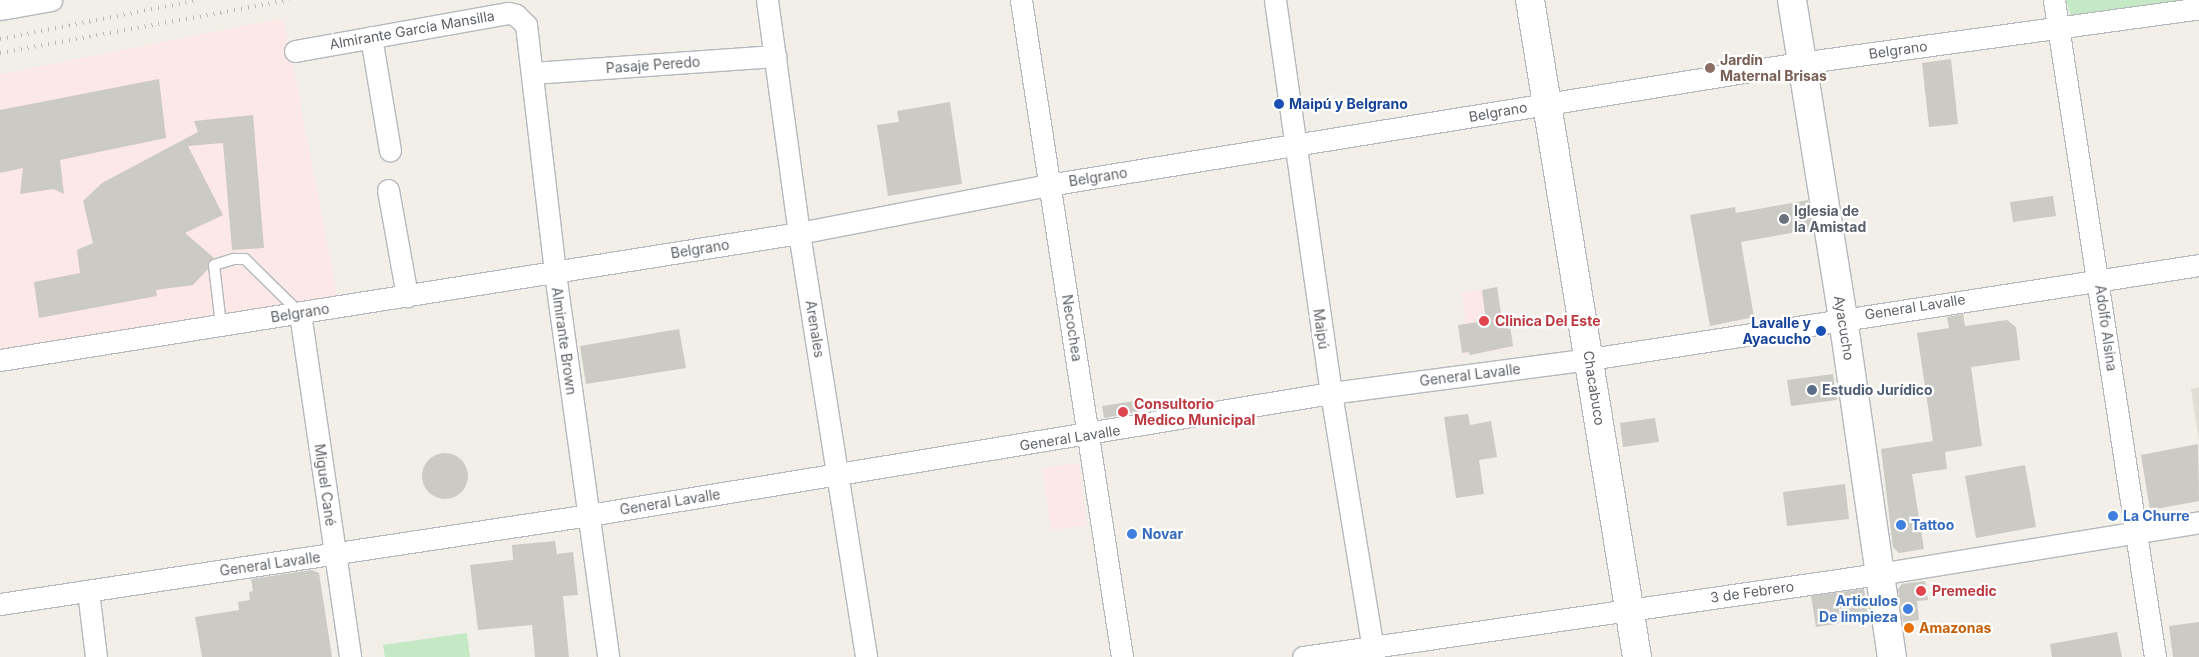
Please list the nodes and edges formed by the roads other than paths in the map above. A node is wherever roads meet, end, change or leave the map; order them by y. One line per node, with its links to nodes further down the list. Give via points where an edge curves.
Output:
1 (51, 0): 9 (street)
2 (767, 0): 14 (street, Arenales)
3 (1021, 0): 20 (street, Necochea)
4 (1275, 0): 18 (street, Maipú)
5 (1530, 0): 17 (street, Chacabuco)
6 (1792, 0): 15 (street, Ayacucho)
7 (2054, 0): 11 (street, Adolfo Alsina)
8 (2199, 8): 11 (street, Belgrano)
9 (0, 9)
10 (526, 25): 12 (street, Almirante García Mansilla, via 509,13); 16 (street, Almirante Brown)
11 (2059, 29): 15 (street, Belgrano); 25 (street, Adolfo Alsina)
12 (370, 38): 13 (street, Almirante García Mansilla); 19 (street)
13 (295, 51)
14 (775, 56): 16 (street, Pasaje Peredo); 22 (street, Arenales)
15 (1800, 63): 17 (street, Belgrano); 28 (street, Ayacucho)
16 (532, 73): 24 (street, Almirante Brown)
17 (1545, 104): 18 (street, Belgrano); 30 (street, Chacabuco)
18 (1295, 146): 20 (street, Belgrano); 32 (street, Maipú)
19 (390, 150)
20 (1048, 185): 22 (street, Belgrano); 33 (street, Necochea)
21 (388, 190): 26 (street)
22 (799, 233): 24 (street, Belgrano); 34 (street, Arenales)
23 (2199, 265): 25 (street, General Lavalle)
24 (555, 273): 26 (street, Belgrano); 35 (street, Almirante Brown)
25 (2099, 279): 28 (street, General Lavalle); 37 (street, Adolfo Alsina)
26 (407, 296): 27 (street, Belgrano)
27 (300, 313): 29 (street, Belgrano); 29 (lane, via 245,259 234,259 214,265); 38 (street, Miguel Cané)
28 (1843, 318): 30 (street, General Lavalle); 39 (street, Ayacucho)
29 (221, 325): 31 (street, Belgrano)
30 (1590, 359): 32 (street, General Lavalle); 42 (street, Chacabuco)
31 (0, 360)
32 (1331, 393): 33 (street, General Lavalle); 43 (street, Maipú)
33 (1090, 435): 34 (street, General Lavalle); 48 (street, Necochea)
34 (839, 474): 35 (street, General Lavalle); 47 (street, Arenales)
35 (589, 515): 38 (street, General Lavalle); 46 (street, Almirante Brown)
36 (2199, 522): 37 (street, 3 de Febrero)
37 (2135, 532): 39 (street, 3 de Febrero); 52 (street, Adolfo Alsina)
38 (336, 554): 40 (street, General Lavalle); 45 (street, Miguel Cané)
39 (1879, 574): 42 (street, 3 de Febrero); 51 (street, Ayacucho)
40 (88, 591): 41 (street, General Lavalle); 44 (street)
41 (0, 604)
42 (1629, 610): 43 (street, 3 de Febrero); 50 (street, Chacabuco)
43 (1373, 652): 49 (street, 3 de Febrero)
44 (96, 657)
45 (350, 657)
46 (608, 657)
47 (866, 657)
48 (1122, 657)
49 (1303, 657)
50 (1637, 657)
51 (1892, 657)
52 (2155, 657)

